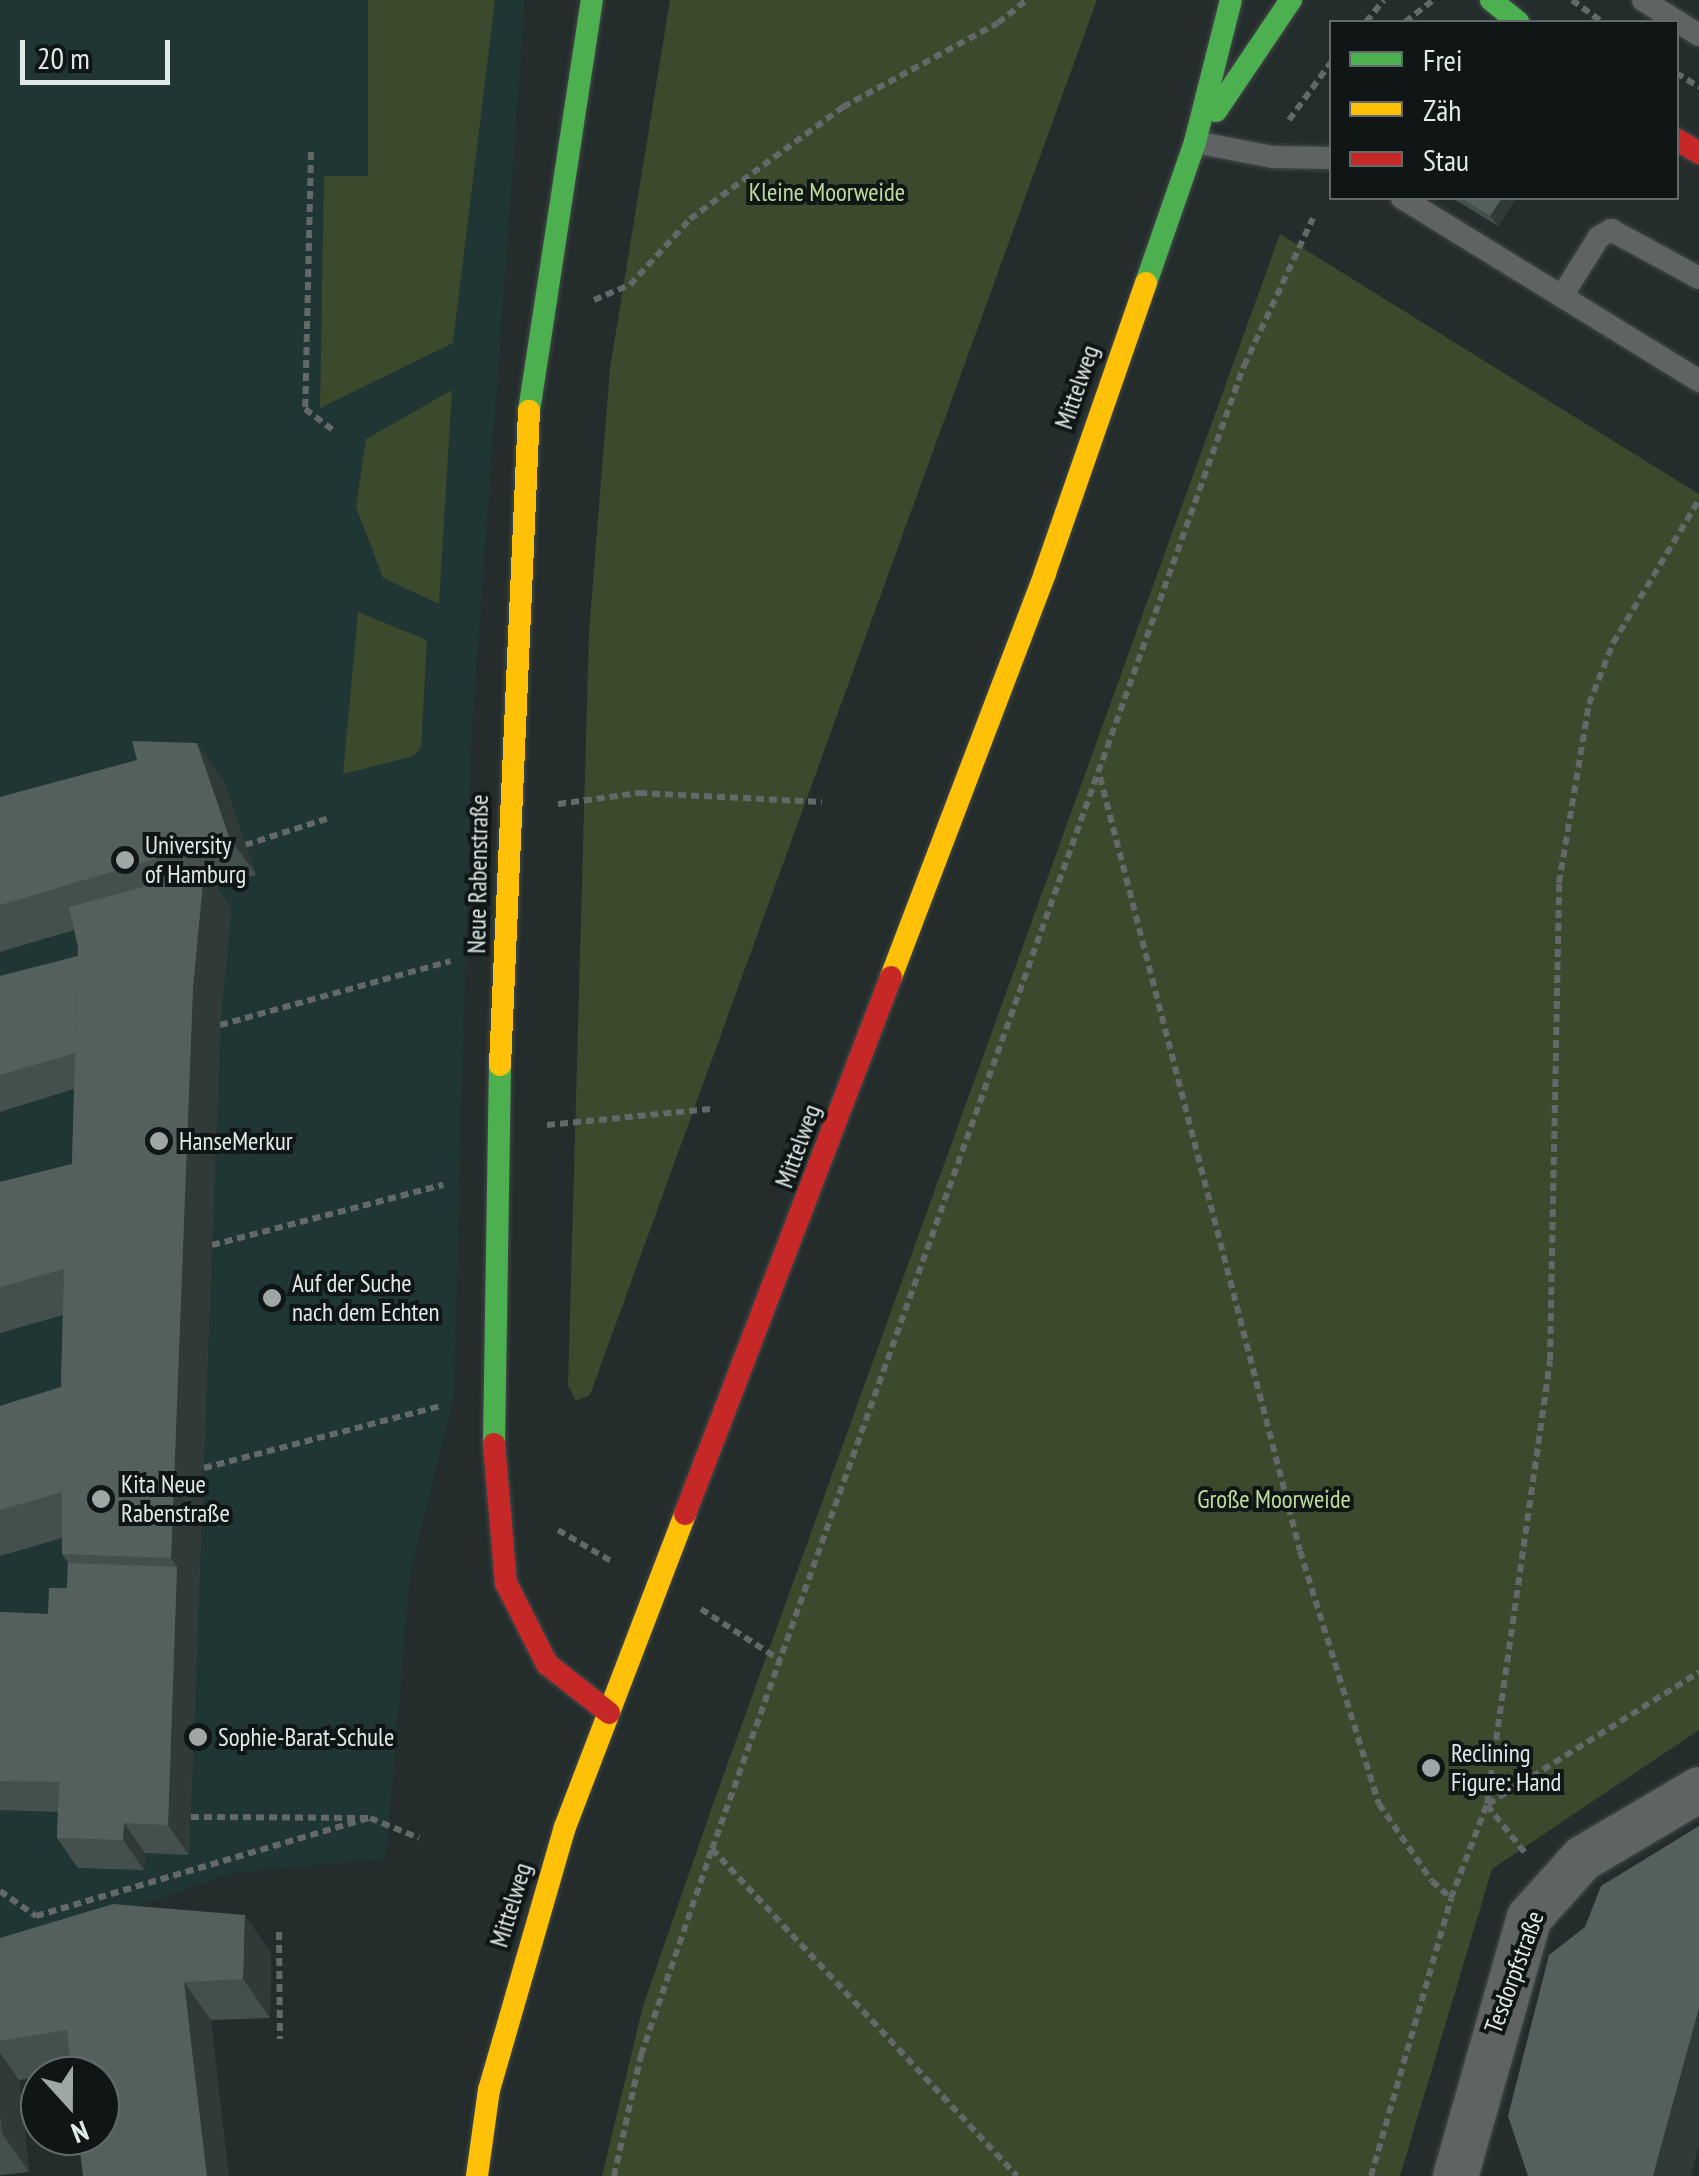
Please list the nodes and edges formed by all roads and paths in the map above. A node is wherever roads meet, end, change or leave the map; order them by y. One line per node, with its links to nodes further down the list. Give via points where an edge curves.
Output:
1 (592, 0): 24 (street, Neue Rabenstraße)
2 (1026, 0): 24 (path, via 828,118 690,219 630,285)
3 (1231, 0): 14 (street, Mittelweg)
4 (1291, 0): 14 (street, Mittelweg)
5 (1432, 0): 9 (path)
6 (1491, 0): 10 (street)
7 (1572, 0): 11 (path)
8 (1643, 0): 12 (lane)
9 (1407, 20)
10 (1516, 20)
11 (1599, 20)
12 (1676, 20)
13 (1329, 64): 16 (path, via 1297,100)
14 (1195, 142): 16 (lane); 42 (street, Mittelweg, via 1044,573)
15 (311, 152): 26 (path, via 305,409)
16 (1273, 157): 17 (lane)
17 (1329, 158)
18 (1405, 200): 21 (lane)
19 (1313, 218): 28 (path, via 1244,366)
20 (1493, 224): 21 (lane)
21 (1480, 245): 23 (lane)
22 (1699, 278): 23 (lane, via 1611,230 1599,237)
23 (1562, 296): 25 (lane)
24 (538, 324): 30 (street, Neue Rabenstraße)
25 (1699, 381)
26 (332, 429)
27 (1699, 500): 44 (path, via 1613,643 1589,704 1575,781 1560,883 1550,1360)
28 (1100, 775): 48 (path); 51 (path, via 1300,1551 1379,1804 1432,1882)
29 (822, 802): 30 (path, via 639,792)
30 (507, 810): 33 (street, Neue Rabenstraße)
31 (329, 818): 32 (path)
32 (245, 844)
33 (504, 946): 34 (path); 36 (street, Neue Rabenstraße)
34 (220, 1025)
35 (710, 1109): 36 (path)
36 (499, 1129): 37 (street, Neue Rabenstraße)
37 (494, 1178): 38 (path, via 420,1189); 39 (street, Neue Rabenstraße)
38 (212, 1244)
39 (490, 1393): 40 (path); 42 (street, Neue Rabenstraße, via 506,1583 547,1664)
40 (204, 1468)
41 (1699, 1672): 44 (path)
42 (609, 1713): 54 (street, Mittelweg, via 524,1952 489,2090)
43 (1699, 1789): 58 (street, Tesdorpfstraße, via 1582,1858 1529,1917)
44 (1487, 1804): 49 (path); 51 (path)
45 (190, 1817): 46 (path)
46 (370, 1818): 47 (path); 50 (path, via 36,1916)
47 (419, 1838)
48 (712, 1849): 55 (path, via 641,2055); 56 (path)
49 (1528, 1857)
50 (0, 1891)
51 (1451, 1898): 57 (path)
52 (278, 1932): 53 (path)
53 (280, 2039)
54 (477, 2176)
55 (614, 2176)
56 (1017, 2176)
57 (1372, 2176)
58 (1455, 2176)

